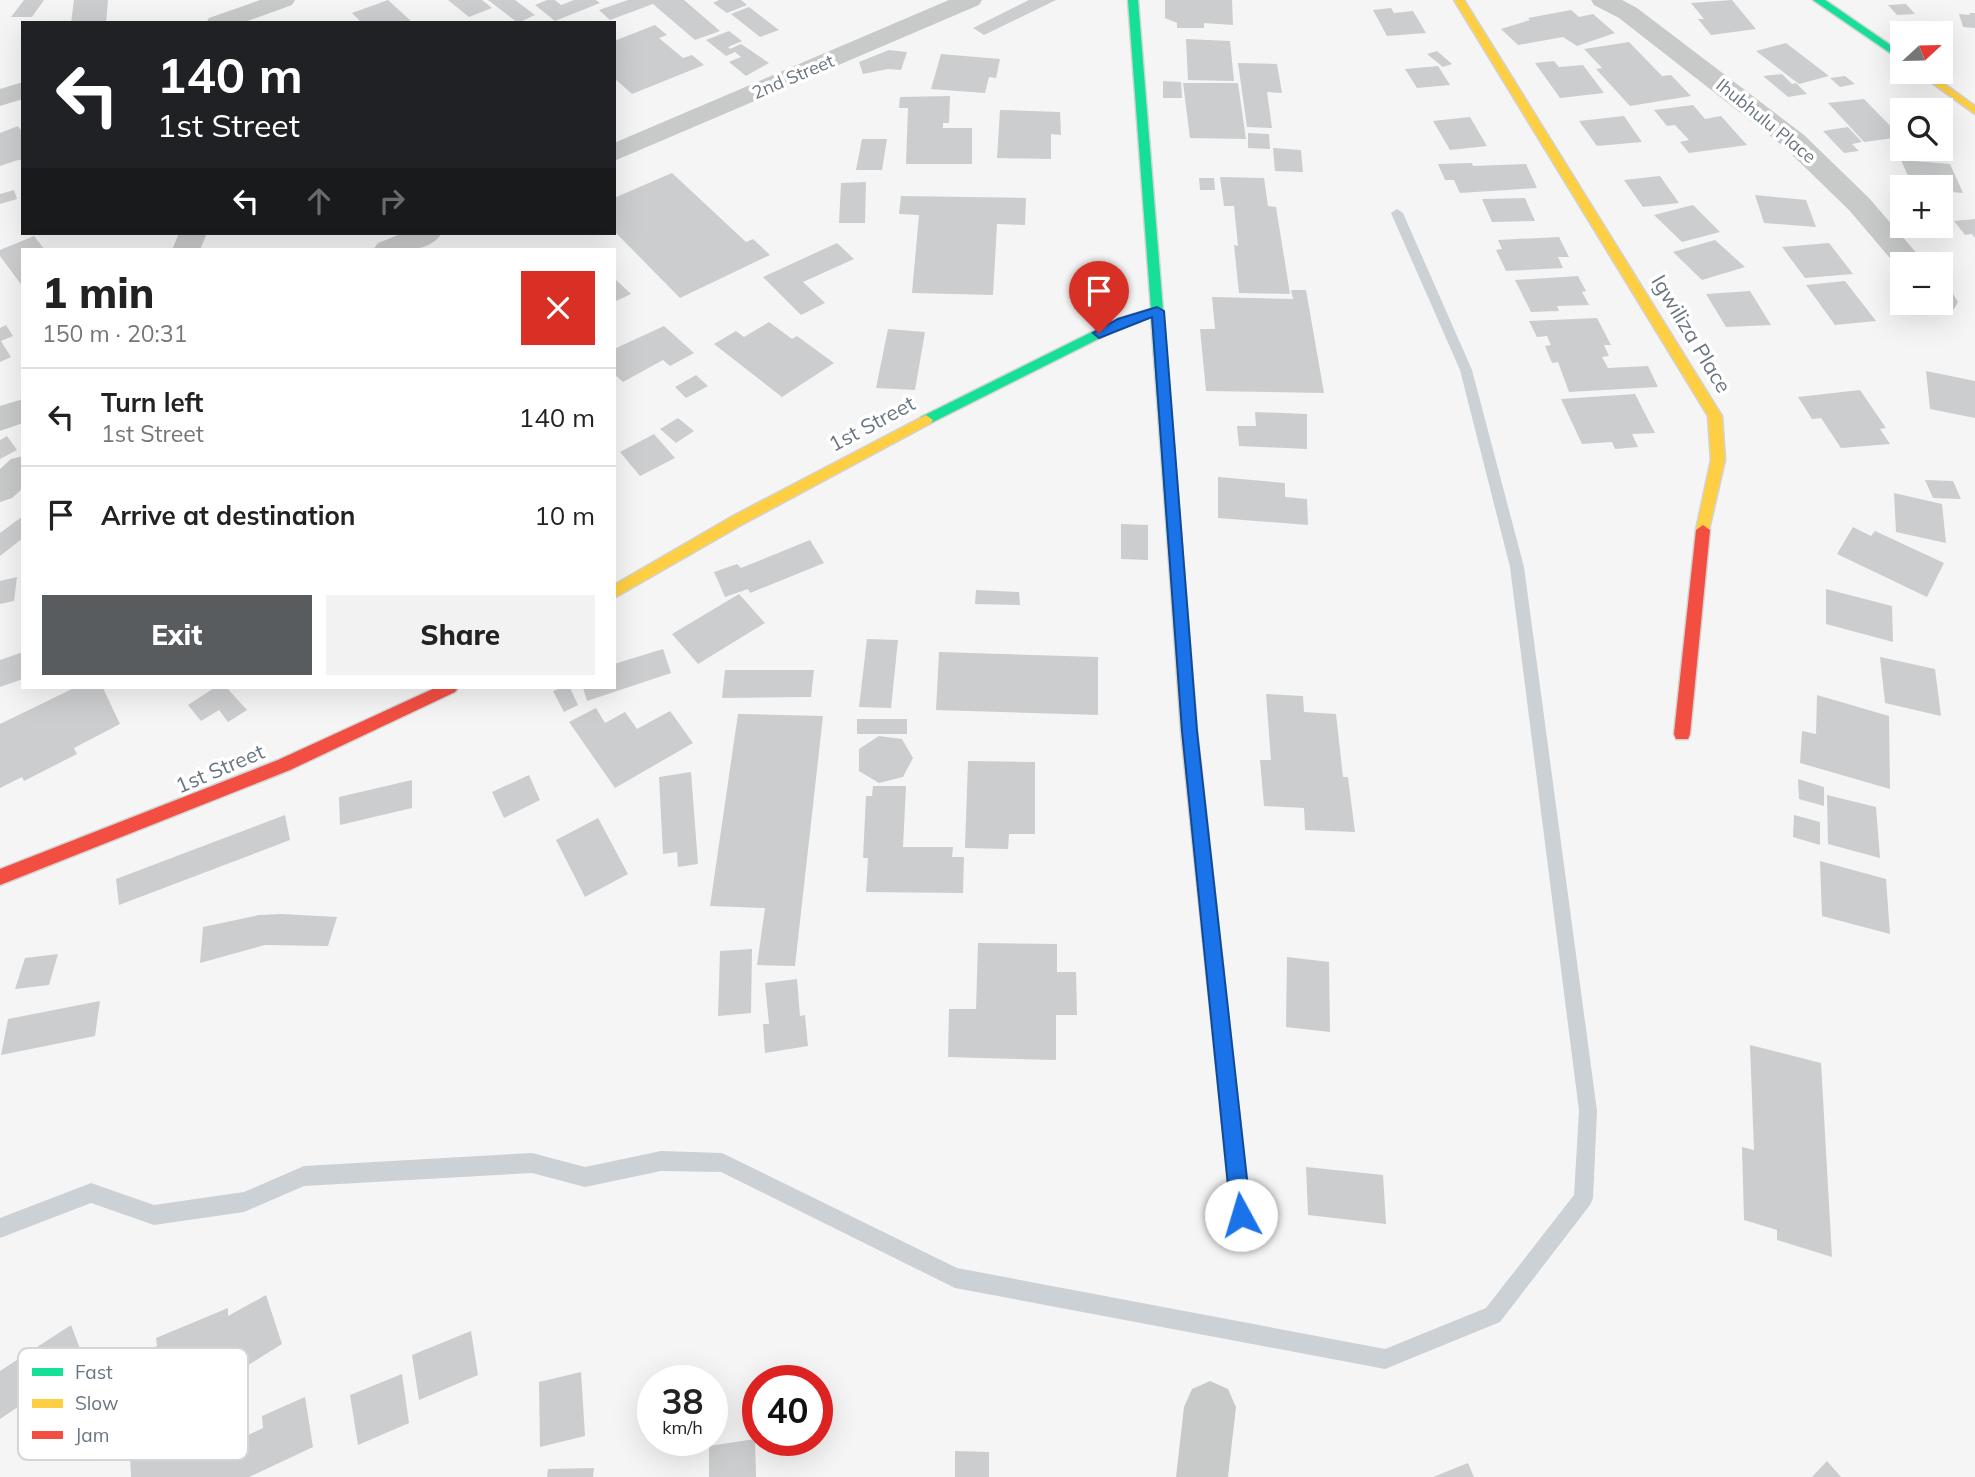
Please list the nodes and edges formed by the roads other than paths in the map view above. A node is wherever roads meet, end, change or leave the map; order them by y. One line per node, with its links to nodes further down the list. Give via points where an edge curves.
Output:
1 (283, 0): 8 (street)
2 (290, 0): 9 (street)
3 (970, 0): 15 (street, 2nd Street)
4 (1133, 0): 19 (street)
5 (1459, 0): 26 (street, Igwiliza Place, via 1716,416 1721,438 1692,613)
6 (1603, 0): 18 (street, Ihubhulu Place, via 1628,13 1794,141)
7 (1818, 0): 10 (street)
8 (224, 21)
9 (282, 21)
10 (1890, 50)
11 (1938, 84): 14 (street)
12 (21, 91): 13 (street)
13 (0, 98)
14 (1975, 111)
15 (616, 152)
16 (423, 235): 17 (street)
17 (393, 248)
18 (1901, 252)
19 (1157, 311): 24 (street, 1st Street, via 1122,322 913,425); 28 (street, via 1189,731)
20 (21, 411): 21 (street)
21 (0, 419)
22 (21, 470): 23 (street)
23 (0, 489)
24 (616, 591)
25 (448, 689): 27 (street, 1st Street, via 201,801)
26 (1682, 734)
27 (0, 877)
28 (1241, 1215)
29 (1210, 1408): 30 (street)
30 (1202, 1477)

